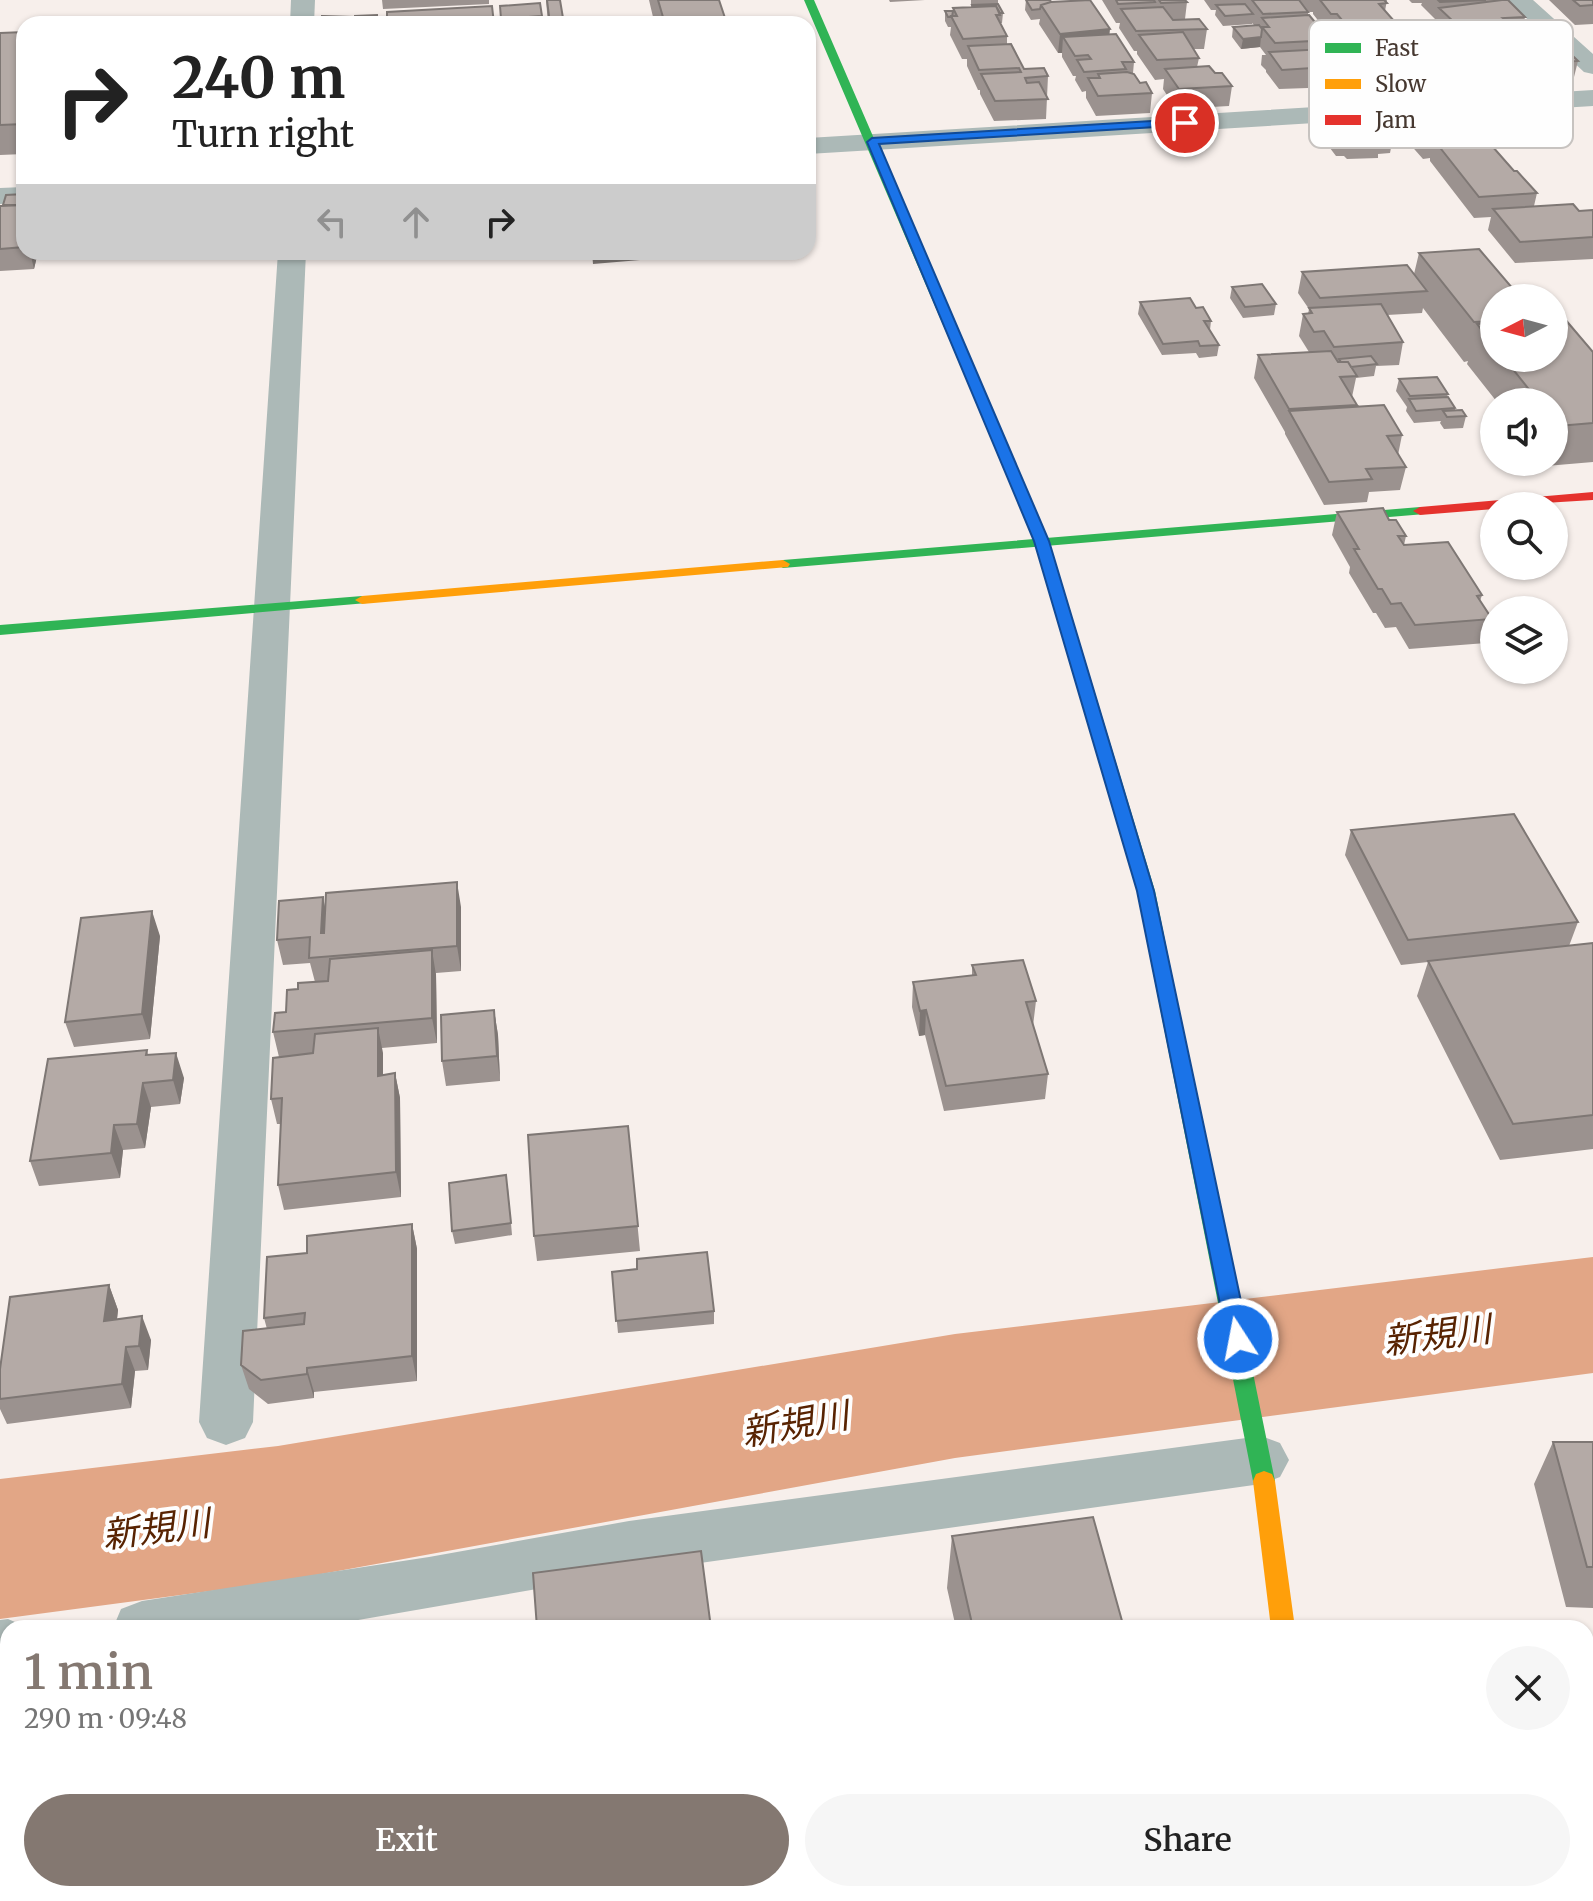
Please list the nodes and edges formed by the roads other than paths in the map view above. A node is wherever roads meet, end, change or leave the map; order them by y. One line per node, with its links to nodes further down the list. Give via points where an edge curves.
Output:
1 (809, 0): 9 (street)
2 (1519, 0): 3 (street)
3 (1541, 20)
4 (1573, 49): 5 (street)
5 (1593, 67)
6 (1593, 98): 7 (street)
7 (1573, 99)
8 (1309, 115): 9 (street)
9 (872, 142): 10 (street); 13 (street)
10 (816, 146)
11 (292, 260): 14 (street)
12 (1593, 496): 13 (street)
13 (1042, 541): 14 (street); 17 (street, via 1146,891)
14 (272, 608): 15 (street); 16 (street)
15 (0, 630)
16 (226, 1422)
17 (1258, 1446): 18 (street); 19 (street)
18 (193, 1620)
19 (1282, 1620)

